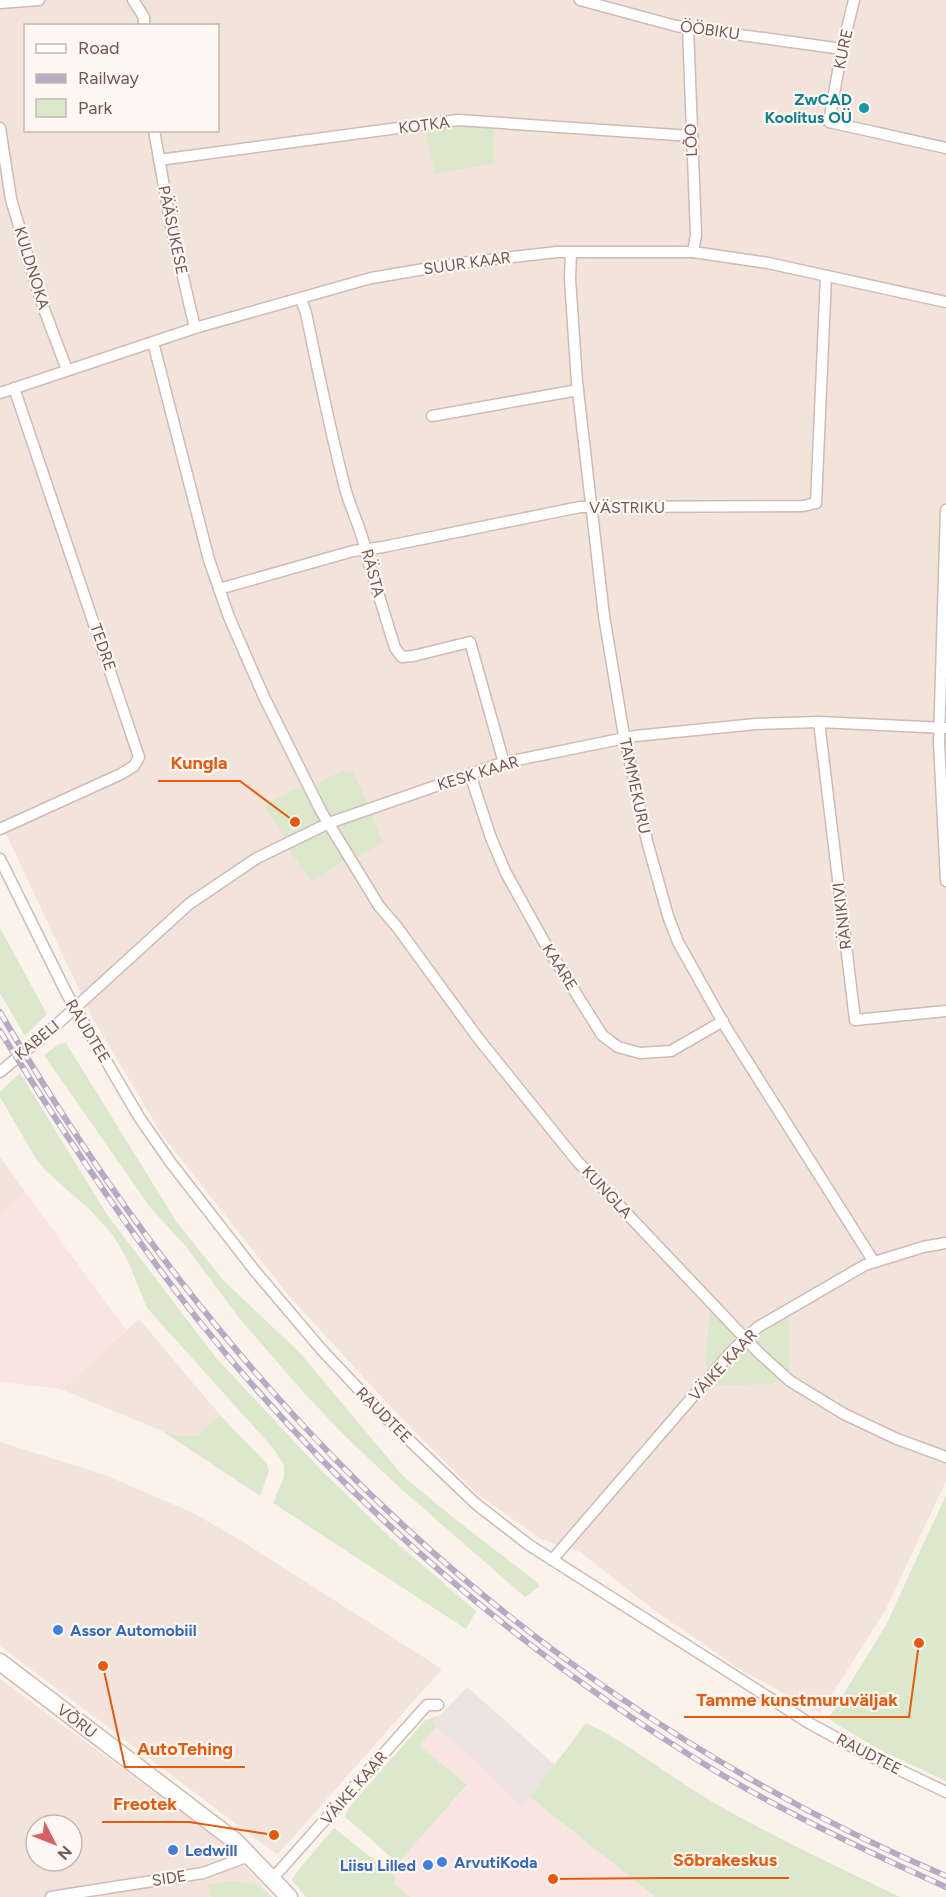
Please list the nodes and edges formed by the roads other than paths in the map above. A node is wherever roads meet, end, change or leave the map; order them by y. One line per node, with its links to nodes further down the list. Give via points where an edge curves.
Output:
1 (39, 0): 5 (street)
2 (133, 0): 6 (street)
3 (580, 0): 7 (street, ÖÖBIKU)
4 (854, 0): 8 (street, KURE)
5 (0, 3)
6 (144, 24)
7 (688, 27): 8 (street, ÖÖBIKU); 11 (street, LÕO)
8 (842, 49): 12 (street, KURE, via 829,122)
9 (0, 128): 21 (street, KULDNOKA, via 11,199 41,301)
10 (154, 132): 13 (street, PÄÄSUKESE)
11 (691, 136): 13 (street, KOTKA, via 458,120); 15 (street, LÕO, via 696,235)
12 (946, 148)
13 (159, 160): 19 (street, PÄÄSUKESE)
14 (571, 252): 15 (street, SUUR KAAR); 17 (street, SUUR KAAR, via 460,263 371,278); 23 (street, TAMMEKURU)
15 (693, 252): 16 (street, SUUR KAAR)
16 (826, 276): 18 (street, SUUR KAAR); 26 (street, VÄSTRIKU, via 816,503)
17 (301, 299): 19 (street, SUUR KAAR); 29 (street, RÄSTA, via 351,512)
18 (946, 302)
19 (195, 328): 20 (street, SUUR KAAR)
20 (153, 342): 21 (street, SUUR KAAR); 30 (street, KUNGLA)
21 (67, 370): 22 (street, SUUR KAAR)
22 (14, 388): 24 (street, SUUR KAAR); 37 (street, TEDRE, via 139,757 134,766 121,774)
23 (578, 390): 25 (street); 26 (street, TAMMEKURU)
24 (0, 393)
25 (432, 416)
26 (592, 507): 29 (street, VÄSTRIKU); 33 (street, TAMMEKURU, via 604,616)
27 (946, 510): 28 (street)
28 (946, 538): 32 (street)
29 (366, 550): 30 (street, VÄSTRIKU); 34 (street, RÄSTA, via 395,648 402,657 470,642)
30 (219, 589): 36 (street, KUNGLA, via 264,697)
31 (819, 722): 32 (street, KESK KAAR); 33 (street, KESK KAAR, via 756,724); 41 (street, RÄNIKIVI, via 855,1020)
32 (943, 727): 39 (street)
33 (625, 738): 34 (street, KESK KAAR); 42 (street, TAMMEKURU, via 668,916 678,942)
34 (504, 763): 35 (street, KESK KAAR)
35 (471, 774): 36 (street, KESK KAAR); 42 (street, KAARE, via 506,873 602,1035 618,1047 640,1053 671,1050)
36 (329, 823): 40 (street, KESK KAAR, via 257,858 189,904); 46 (street, KUNGLA, via 379,906 493,1057 577,1161)
37 (0, 829)
38 (0, 859): 40 (street, RAUDTEE)
39 (946, 881)
40 (75, 1007): 43 (street, KABELI); 48 (street, RAUDTEE, via 171,1163 314,1341 447,1479 508,1530)
41 (946, 1011)
42 (723, 1021): 45 (street, TAMMEKURU)
43 (0, 1072)
44 (946, 1243): 45 (street, VÄIKE KAAR)
45 (874, 1262): 46 (street, VÄIKE KAAR, via 758,1327)
46 (745, 1339): 47 (street, KUNGLA, via 790,1381 844,1414); 48 (street, VÄIKE KAAR)
47 (946, 1457)
48 (552, 1560): 51 (street, RAUDTEE, via 809,1723)
49 (0, 1662): 52 (main road, VÕRU, via 235,1841)
50 (438, 1705): 53 (street, VÄIKE KAAR, via 427,1705)
51 (946, 1792)
52 (249, 1856): 53 (main road, VÕRU); 54 (street, SIDE, via 202,1873)
53 (273, 1878): 55 (main road, VÕRU)
54 (51, 1897)
55 (289, 1897)

